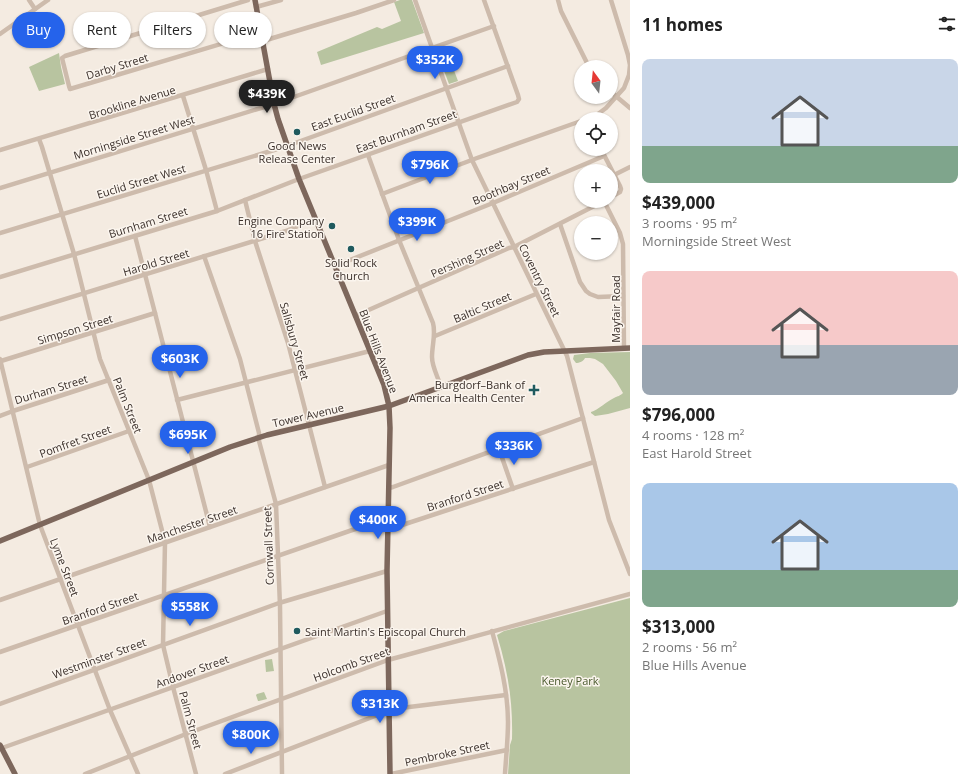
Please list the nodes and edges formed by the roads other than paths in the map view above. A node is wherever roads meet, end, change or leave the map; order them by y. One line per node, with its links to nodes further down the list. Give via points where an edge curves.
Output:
1 (29, 0): 12 (street)
2 (48, 0): 12 (street)
3 (248, 0): 17 (street, Darby Street, via 62,58 70,89)
4 (255, 0): 11 (main road, Blue Hills Avenue)
5 (281, 0): 11 (street)
6 (394, 0): 16 (street)
7 (415, 0): 19 (street, Coventry Street)
8 (484, 0): 14 (street)
9 (558, 0): 20 (street)
10 (611, 0): 25 (street, via 630,65 628,81)
11 (256, 7): 13 (main road, Blue Hills Avenue)
12 (35, 9): 15 (street)
13 (257, 12)
14 (494, 26): 19 (street, Morningside Street West); 21 (street)
15 (0, 34)
16 (272, 38)
17 (214, 46)
18 (264, 48): 22 (main road, Blue Hills Avenue)
19 (432, 48): 23 (street, Coventry Street); 27 (street, Morningside Street West)
20 (586, 60)
21 (508, 66): 23 (street, East Euclid Street); 31 (street, East Burnham Street, via 519,99 517,102)
22 (268, 69): 24 (street, Brookline Avenue); 27 (main road, Blue Hills Avenue)
23 (447, 89): 31 (street, Coventry Street); 35 (street, East Euclid Street)
24 (183, 96): 33 (street); 34 (street, Brookline Avenue)
25 (618, 96)
26 (618, 98): 29 (street)
27 (274, 104): 33 (street, Morningside Street West); 35 (main road, Blue Hills Avenue)
28 (610, 104): 30 (street)
29 (630, 108)
30 (599, 112)
31 (459, 122): 37 (street, East Burnham Street); 39 (street, Coventry Street)
32 (574, 124): 39 (street)
33 (193, 129): 42 (street); 43 (street, Morningside Street West)
34 (39, 139): 36 (street, Brookline Avenue); 43 (street, Palm Street)
35 (287, 145): 42 (street, Euclid Street West); 45 (main road, Blue Hills Avenue)
36 (0, 150)
37 (368, 154): 45 (street, East Burnham Street); 49 (street)
38 (604, 156): 40 (street); 51 (street, Boothbay Street)
39 (472, 160): 49 (street); 51 (street, Coventry Street)
40 (608, 164)
41 (630, 167): 44 (street)
42 (206, 170): 54 (street); 55 (street, Euclid Street West)
43 (49, 173): 47 (street, Morningside Street West); 55 (street, Palm Street)
44 (618, 173)
45 (299, 179): 50 (street, Burnham Street); 56 (main road, Blue Hills Avenue)
46 (618, 182): 48 (street, via 621,189)
47 (0, 188)
48 (618, 193)
49 (382, 194): 60 (street)
50 (245, 200): 54 (street, Burnham Street); 61 (street, Salisbury Street)
51 (493, 203): 60 (street, Boothbay Street); 62 (street, Coventry Street)
52 (591, 208): 57 (street, Pershing Street)
53 (607, 208): 71 (street, Mayfair Road, via 622,238)
54 (217, 211): 59 (street, Burnham Street)
55 (62, 214): 58 (street, Euclid Street West); 63 (street, Palm Street)
56 (315, 219): 61 (street, Harold Street); 65 (main road, Blue Hills Avenue)
57 (560, 224): 62 (street, Pershing Street); 71 (street, via 580,282 586,291 598,297)
58 (0, 233)
59 (136, 236): 63 (street, Burnham Street); 66 (street)
60 (399, 240): 65 (street, Boothbay Street); 68 (street)
61 (255, 241): 64 (street, Harold Street); 81 (street, Salisbury Street)
62 (514, 247): 68 (street, Pershing Street); 70 (street, Coventry Street)
63 (74, 254): 67 (street, Burnham Street); 69 (street, Palm Street)
64 (204, 256): 66 (street, Harold Street); 83 (street, Cornwall Street)
65 (335, 266): 73 (main road, Blue Hills Avenue)
66 (145, 274): 69 (street, Harold Street); 72 (street)
67 (0, 277)
68 (420, 288): 73 (street, Pershing Street); 76 (street, via 433,323)
69 (83, 293): 74 (street, Harold Street); 75 (street, Palm Street)
70 (536, 294): 76 (street, Baltic Street); 78 (street, Coventry Street)
71 (623, 296): 77 (street, Mayfair Road)
72 (154, 314): 75 (street, Simpson Street); 85 (street)
73 (355, 316): 79 (main road, Blue Hills Avenue)
74 (0, 319)
75 (93, 332): 80 (street, Simpson Street); 82 (street, Palm Street)
76 (434, 336): 84 (street, via 432,362)
77 (627, 348): 78 (main road, Tower Avenue)
78 (564, 350): 84 (main road, Tower Avenue, via 528,355); 89 (street, Coventry Street)
79 (370, 351): 81 (street); 86 (main road, Blue Hills Avenue, via 384,385)
80 (0, 360): 87 (street, Lyme Street)
81 (295, 370): 83 (street); 90 (street, Salisbury Street)
82 (109, 380): 87 (street, Durham Street); 91 (street, Palm Street)
83 (246, 382): 85 (street); 92 (street, Cornwall Street)
84 (441, 387): 86 (main road, Tower Avenue)
85 (177, 400): 94 (street)
86 (389, 406): 90 (main road, Tower Avenue); 96 (main road, Blue Hills Avenue)
87 (13, 411): 88 (street, Durham Street); 97 (street, Lyme Street)
88 (0, 416)
89 (583, 418): 93 (street); 95 (street, Coventry Street)
90 (308, 425): 92 (main road, Tower Avenue); 99 (street, Salisbury Street)
91 (128, 431): 97 (street, Pomfret Street); 98 (street, Palm Street)
92 (259, 438): 94 (main road, Tower Avenue); 102 (street, Cornwall Street)
93 (499, 449): 100 (street); 101 (street)
94 (193, 462): 98 (main road, Tower Avenue); 104 (street)
95 (594, 462): 101 (street, Branford Street); 110 (street, Coventry Street, via 612,528)
96 (389, 465): 99 (street, Manchester Street); 100 (main road, Blue Hills Avenue)
97 (27, 467): 103 (street, Lyme Street)
98 (149, 480): 103 (main road, Tower Avenue); 107 (street, Palm Street)
99 (324, 487): 102 (street, Manchester Street)
100 (389, 488): 105 (main road, Blue Hills Avenue)
101 (513, 489): 105 (street, Branford Street)
102 (276, 504): 104 (street, Manchester Street); 108 (street, Cornwall Street)
103 (40, 525): 106 (main road, Tower Avenue); 111 (street, Lyme Street)
104 (210, 527): 107 (street, Manchester Street)
105 (387, 528): 108 (street, Branford Street, via 358,528); 109 (main road, Blue Hills Avenue)
106 (0, 541)
107 (165, 542): 111 (street, Manchester Street); 113 (street, Palm Street)
108 (278, 556): 113 (street, Branford Street); 115 (street, Cornwall Street)
109 (386, 571): 115 (street, Westminster Street); 116 (main road, Blue Hills Avenue)
110 (630, 574)
111 (60, 579): 114 (street, Manchester Street); 117 (street, Lyme Street)
112 (630, 594): 118 (street, Holcomb Street)
113 (164, 596): 117 (street, Branford Street); 119 (street, Palm Street)
114 (0, 600)
115 (280, 603): 119 (street, Westminster Street); 120 (street, Cornwall Street)
116 (387, 611): 120 (street, Andover Street); 122 (main road, Blue Hills Avenue)
117 (78, 626): 121 (street, Branford Street); 123 (street, Lyme Street)
118 (492, 631): 122 (street, Holcomb Street); 125 (street)
119 (163, 645): 123 (street, Westminster Street); 124 (street, Palm Street)
120 (280, 649): 124 (street, Andover Street); 126 (street, Cornwall Street)
121 (0, 652)
122 (388, 660): 126 (street, Holcomb Street); 129 (main road, Blue Hills Avenue)
123 (95, 670): 127 (street, Westminster Street); 128 (street, Lyme Street)
124 (173, 687): 128 (street, Andover Street); 130 (street, Palm Street)
125 (506, 695): 129 (street); 132 (street)
126 (281, 700): 130 (street, Holcomb Street); 133 (street, Cornwall Street)
127 (0, 704)
128 (110, 710): 131 (street, Andover Street); 134 (street, Lyme Street)
129 (389, 710): 133 (street); 141 (main road, Blue Hills Avenue)
130 (186, 734): 134 (street, Holcomb Street); 138 (street, Palm Street)
131 (1, 747): 135 (main road)
132 (507, 750): 141 (street, Pembroke Street); 142 (street)
133 (283, 751): 139 (street); 140 (street, Cornwall Street)
134 (130, 756): 136 (street, Holcomb Street); 137 (street, Lyme Street)
135 (15, 774)
136 (85, 774)
137 (138, 774)
138 (196, 774)
139 (225, 774)
140 (282, 774)
141 (390, 774)
142 (505, 774)

